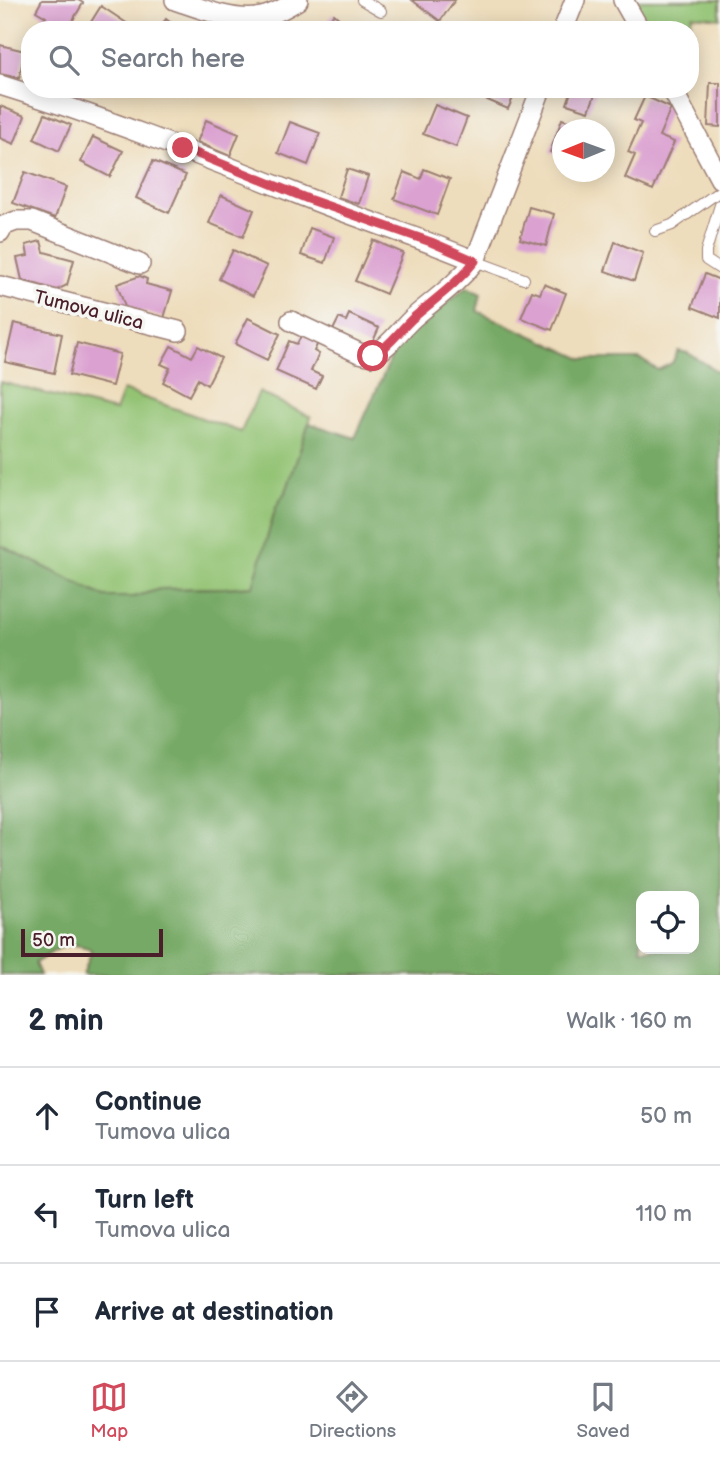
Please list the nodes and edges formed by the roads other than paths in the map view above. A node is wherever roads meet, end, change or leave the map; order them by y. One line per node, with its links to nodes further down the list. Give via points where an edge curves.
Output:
1 (175, 0): 2 (street, via 218,14 257,18)
2 (298, 0)
3 (362, 0): 6 (lane)
4 (575, 0): 7 (street)
5 (623, 0): 8 (street)
6 (381, 10)
7 (567, 21)
8 (635, 21)
9 (0, 85): 10 (street)
10 (21, 91)
11 (43, 98): 19 (street)
12 (538, 98): 19 (street)
13 (677, 98): 14 (street)
14 (720, 179)
15 (720, 191): 17 (lane, via 672,225)
16 (720, 205): 21 (lane, via 706,251 706,260)
17 (655, 231)
18 (0, 232): 20 (street, via 16,221 32,221)
19 (475, 261): 22 (lane); 24 (street, via 458,282 373,356)
20 (140, 264)
21 (720, 269)
22 (524, 279)
23 (0, 286): 25 (street, Tumova ulica)
24 (291, 321)
25 (178, 331)

